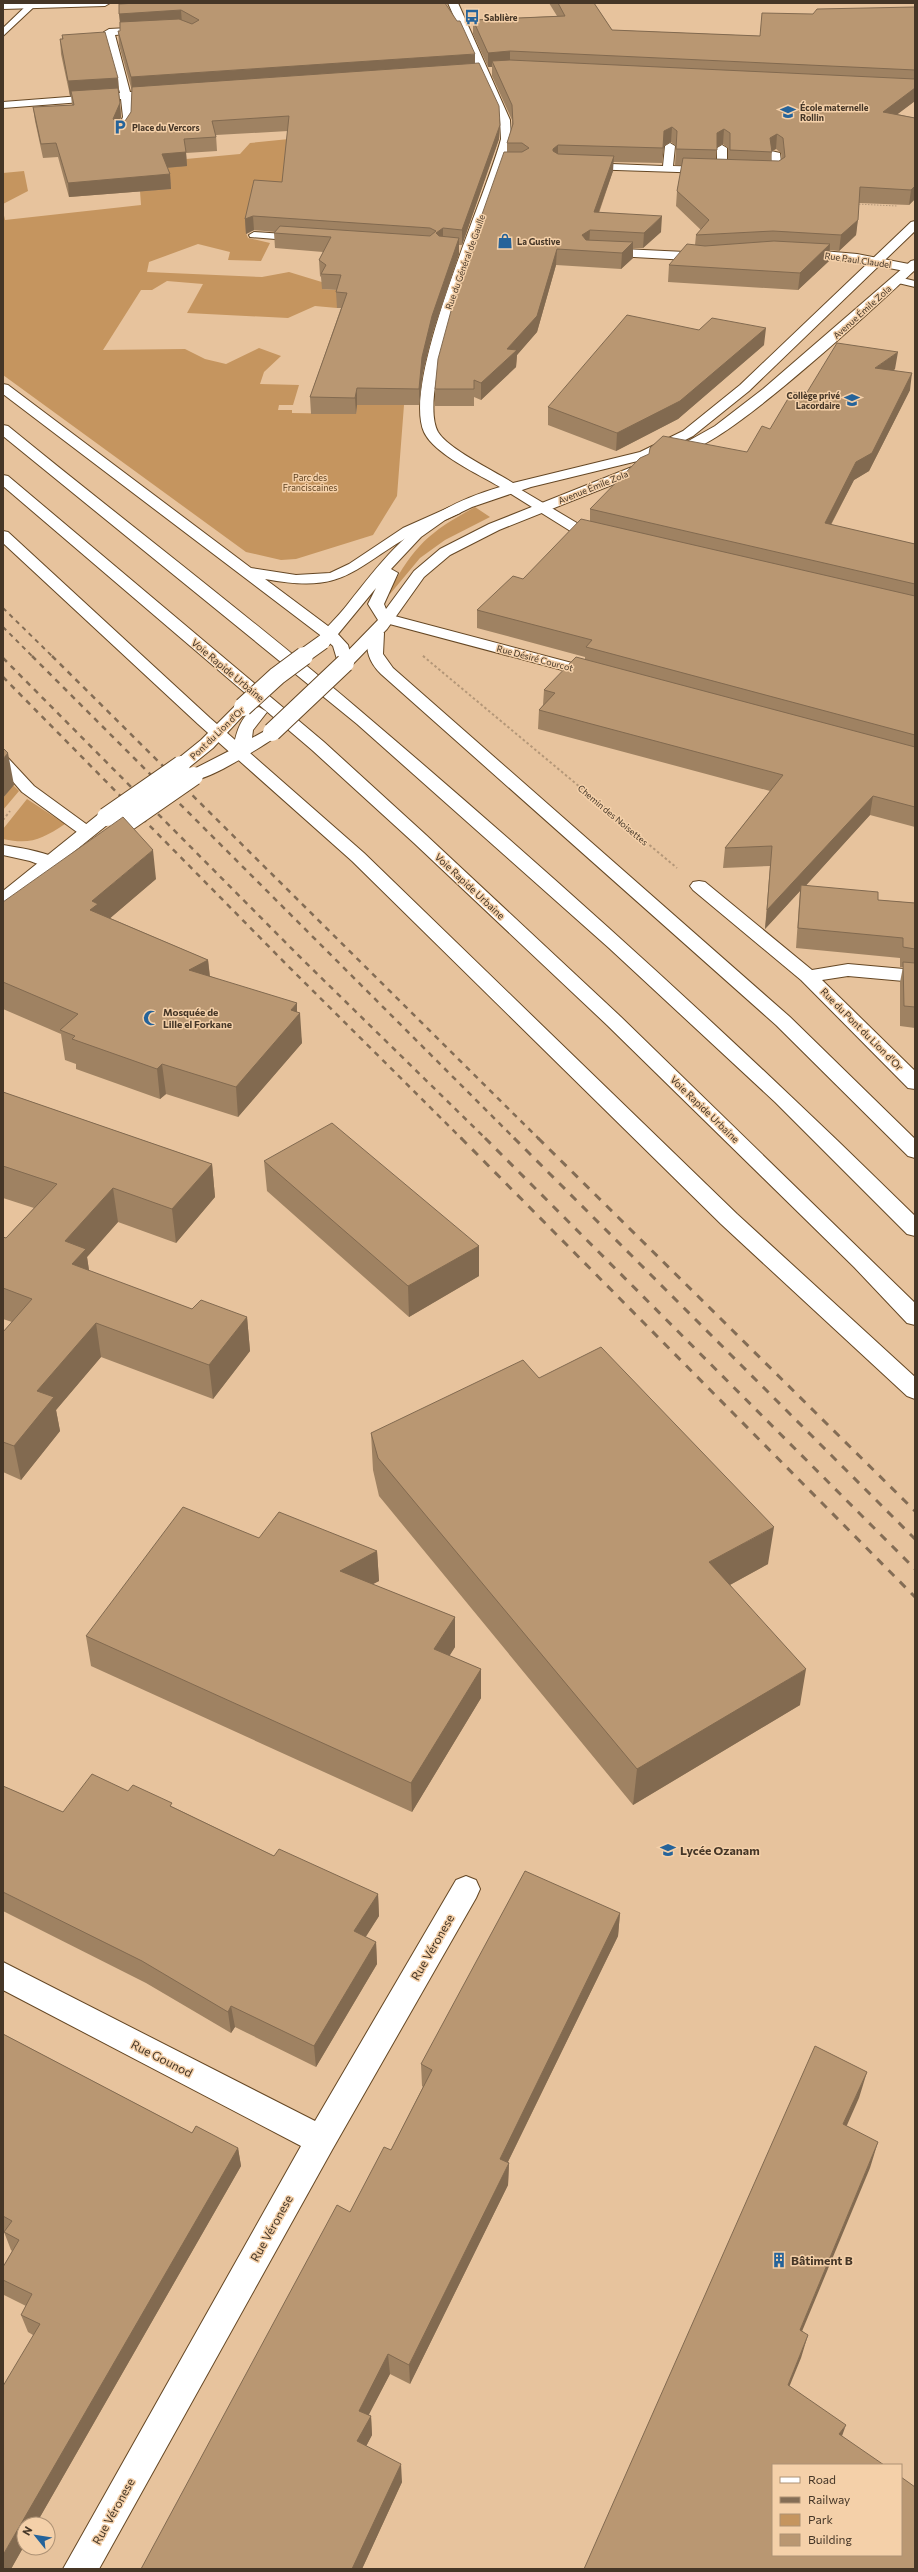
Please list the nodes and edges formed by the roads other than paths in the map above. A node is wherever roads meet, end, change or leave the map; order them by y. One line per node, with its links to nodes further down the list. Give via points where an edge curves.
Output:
1 (105, 3): 3 (main road)
2 (453, 3): 8 (main road, Rue du Général de Gaulle)
3 (47, 4): 5 (main road)
4 (3, 6): 5 (main road)
5 (32, 6): 7 (lane)
6 (160, 29): 11 (main road, via 108,32)
7 (3, 33)
8 (489, 72): 9 (main road); 33 (main road, Rue du Général de Gaulle, via 506,124 504,163 462,250 435,352 427,409 428,424 437,440)
9 (469, 73)
10 (173, 92): 11 (main road)
11 (126, 95): 12 (main road); 13 (main road, via 128,117)
12 (3, 105)
13 (121, 133)
14 (670, 146): 18 (lane)
15 (722, 148): 18 (lane, via 727,171)
16 (775, 153): 19 (lane, via 777,172)
17 (577, 165): 18 (lane)
18 (668, 170)
19 (747, 171)
20 (915, 224): 26 (main road, Avenue Émile Zola)
21 (254, 235): 22 (lane)
22 (308, 239)
23 (589, 251): 25 (main road)
24 (788, 252): 26 (main road, Rue Paul Claudel)
25 (715, 257)
26 (878, 261): 27 (main road, Rue Paul Claudel); 33 (main road, Avenue Émile Zola, via 735,396 691,432 645,454)
27 (913, 266): 28 (main road, Avenue Émile Zola)
28 (898, 280): 29 (lane); 34 (main road, Avenue Émile Zola, via 812,357 712,435 656,462)
29 (915, 284)
30 (3, 388): 39 (main road)
31 (3, 429): 60 (main road, via 363,721 616,944 782,1097)
32 (3, 479): 61 (main road, Voie Rapide Urbaine, via 318,746 414,834 614,1021 862,1262)
33 (513, 488): 34 (main road, Rue du Général de Gaulle); 35 (main road, Avenue Émile Zola)
34 (543, 507): 37 (main road, Rue du Général de Gaulle, via 584,532); 40 (main road, Avenue Émile Zola, via 474,536 438,556 419,574)
35 (455, 510): 38 (main road, Avenue Émile Zola, via 417,534); 39 (main road, via 408,531 354,567 333,577 310,580 280,579)
36 (3, 535): 46 (main road)
37 (616, 540)
38 (393, 556): 40 (main road, via 390,574 377,600 377,610); 42 (main road, Avenue Émile Zola)
39 (246, 569): 42 (main road)
40 (387, 619): 41 (main road, Avenue Émile Zola); 45 (main road, Rue Désiré Courcot)
41 (376, 633): 43 (main road, Avenue Émile Zola); 44 (main road, via 373,646)
42 (327, 639): 43 (main road); 46 (main road, Pont du Lion d'Or, bridge, via 277,676); 47 (main road, Pont du Lion d'Or, via 308,663 245,729)
43 (347, 654): 44 (main road); 47 (main road, Pont du Lion d'Or, bridge, via 272,732)
44 (376, 658): 59 (main road, via 393,677 783,1021)
45 (613, 679)
46 (218, 732): 47 (main road); 49 (main road, Pont du Lion d'Or, bridge)
47 (242, 752): 49 (main road, Pont du Lion d'Or, bridge); 62 (main road, via 358,857 729,1219)
48 (3, 761): 50 (lane, via 28,789)
49 (112, 823): 50 (main road); 52 (main road)
50 (87, 832): 52 (main road)
51 (3, 850): 52 (main road)
52 (53, 865): 54 (main road); 55 (main road)
53 (699, 886): 56 (main road)
54 (3, 900)
55 (3, 904)
56 (808, 976): 57 (main road, via 848,970); 58 (main road, Rue du Pont du Lion d'Or)
57 (915, 976)
58 (915, 1083)
59 (915, 1151)
60 (915, 1229)
61 (915, 1317)
62 (915, 1390)
63 (466, 1889): 65 (main road, Rue Véronese)
64 (3, 1975): 65 (main road, Rue Gounod)
65 (321, 2140): 66 (main road, Rue Véronese)
66 (80, 2569)

